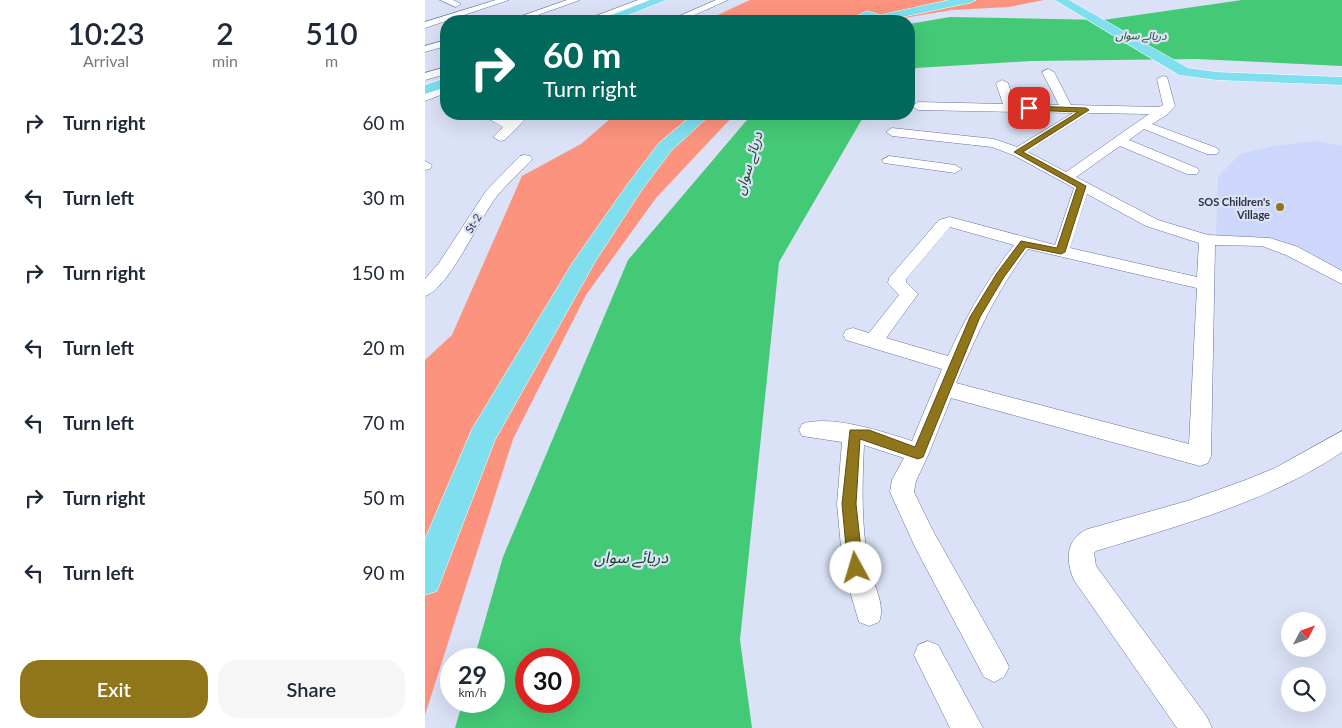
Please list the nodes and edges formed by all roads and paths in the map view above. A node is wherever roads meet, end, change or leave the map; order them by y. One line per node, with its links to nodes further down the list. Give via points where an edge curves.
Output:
1 (505, 0): 14 (street)
2 (646, 0): 17 (street)
3 (660, 0): 18 (main road)
4 (673, 0): 19 (main road)
5 (724, 0): 20 (street)
6 (902, 0): 21 (main road)
7 (954, 0): 22 (main road)
8 (970, 0): 23 (main road)
9 (1061, 0): 28 (main road)
10 (1071, 0): 28 (main road)
11 (573, 1): 15 (street); 16 (street)
12 (460, 2): 13 (street)
13 (443, 5)
14 (455, 15)
15 (530, 15)
16 (602, 15)
17 (617, 15)
18 (620, 15)
19 (622, 15)
20 (691, 15)
21 (871, 15)
22 (878, 15)
23 (880, 15)
24 (440, 20): 25 (street)
25 (425, 24)
26 (440, 45): 27 (street)
27 (425, 49)
28 (1177, 66): 31 (main road); 35 (main road, via 1206,76)
29 (440, 72): 32 (street)
30 (1048, 72): 43 (street)
31 (1342, 75)
32 (425, 77)
33 (440, 79): 37 (main road)
34 (1163, 79): 45 (street, via 1169,106)
35 (1342, 81)
36 (1002, 83): 42 (street)
37 (425, 84)
38 (440, 90): 39 (street)
39 (425, 97)
40 (918, 106): 41 (street)
41 (942, 107): 42 (street); 53 (street)
42 (1010, 108): 43 (street)
43 (1067, 109): 44 (street)
44 (1086, 110): 45 (street); 56 (street)
45 (1164, 111): 49 (street)
46 (499, 120): 50 (street)
47 (518, 120): 50 (street)
48 (696, 120): 79 (main road, via 665,147 584,262 482,437)
49 (1144, 125): 54 (street); 55 (street)
50 (512, 126): 52 (street)
51 (892, 132): 53 (street)
52 (501, 137)
53 (941, 137): 56 (street, via 982,140); 59 (street)
54 (1119, 141): 61 (street); 63 (street)
55 (1212, 151)
56 (1018, 152): 63 (street)
57 (525, 160): 70 (street, St-2, via 491,194 445,267)
58 (889, 160): 59 (street)
59 (927, 164): 60 (street); 62 (street)
60 (955, 169)
61 (1192, 171)
62 (922, 178)
63 (1066, 178): 64 (street)
64 (1082, 186): 65 (street, via 1152,223); 67 (street)
65 (1207, 240): 68 (street, via 1264,242 1291,251); 69 (street)
66 (1024, 243): 67 (street); 72 (street, via 945,223 897,278 897,283 909,294); 73 (street, via 975,317)
67 (1061, 252): 69 (street)
68 (1342, 278)
69 (1205, 284): 74 (street, via 1199,456)
70 (425, 290)
71 (853, 335): 72 (street)
72 (873, 342): 73 (street)
73 (954, 365): 74 (street)
74 (944, 388): 78 (street)
75 (810, 430): 76 (street)
76 (854, 433): 78 (street); 80 (street, via 850,511 856,568)
77 (1342, 440): 84 (street, via 1287,474 1203,506 1088,541 1081,550 1083,571)
78 (918, 454): 82 (street, via 904,480 903,498)
79 (425, 579)
80 (869, 612)
81 (928, 655): 83 (street)
82 (994, 667)
83 (967, 728)
84 (1196, 728)

